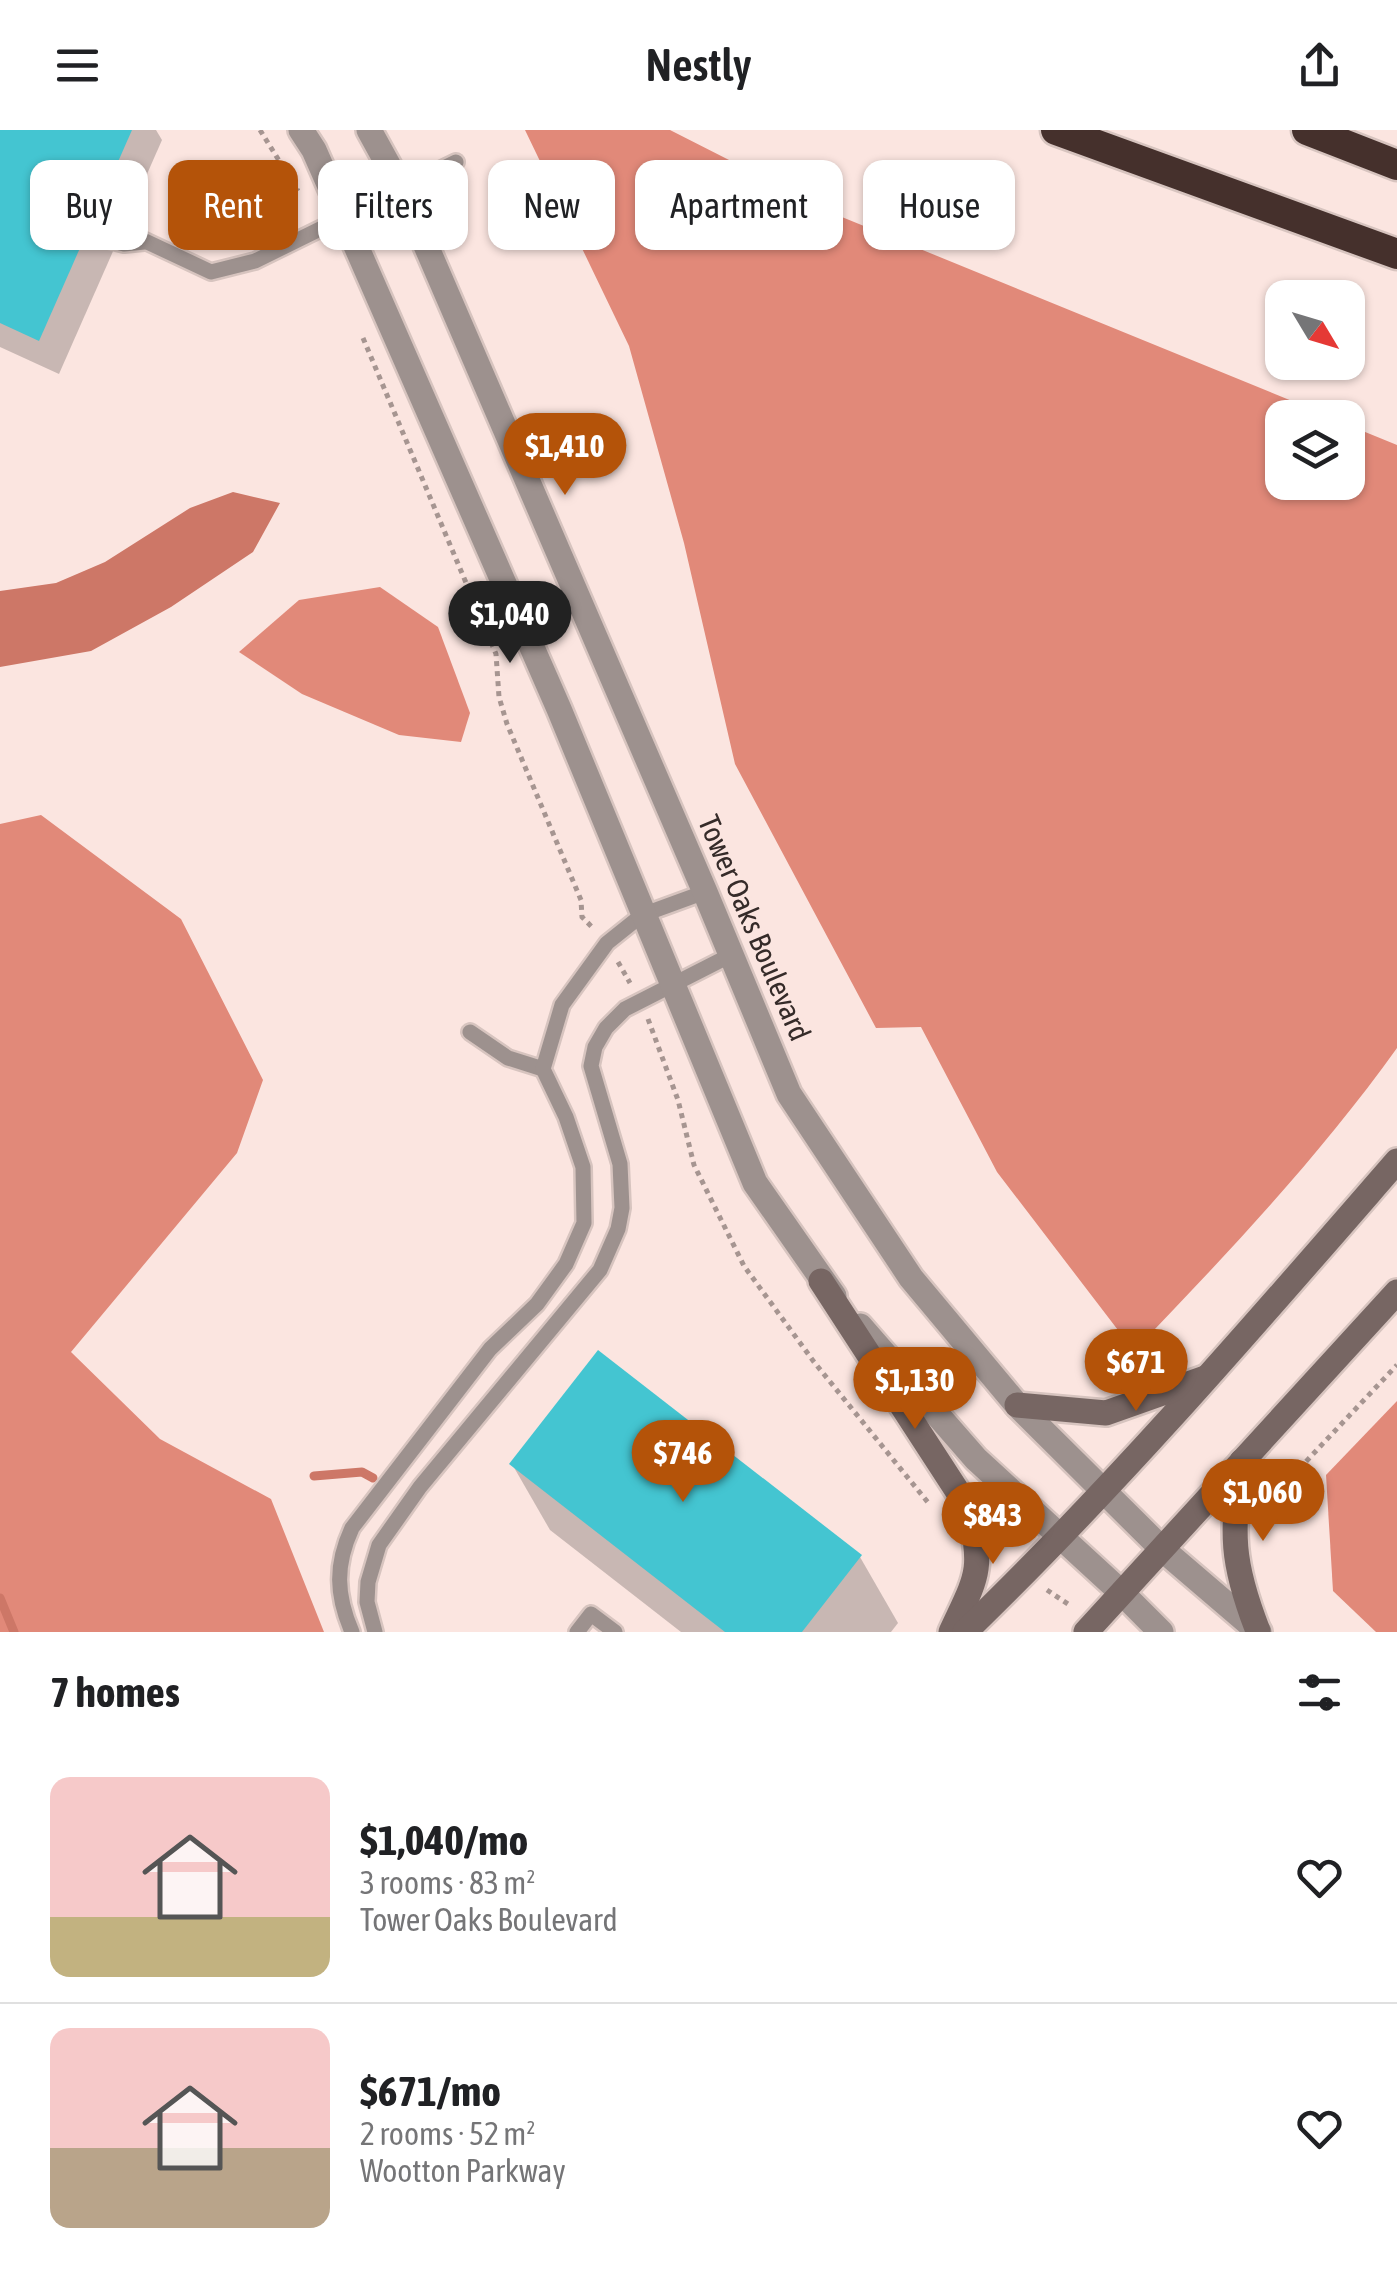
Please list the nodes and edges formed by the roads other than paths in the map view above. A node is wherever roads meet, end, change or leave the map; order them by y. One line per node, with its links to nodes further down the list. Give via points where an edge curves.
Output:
1 (301, 130): 5 (street)
2 (369, 130): 6 (street, Tower Oaks Boulevard)
3 (1056, 130): 12 (highway)
4 (1307, 130): 7 (highway)
5 (318, 160)
6 (386, 160)
7 (1397, 165)
8 (318, 230): 9 (lane, via 211,272)
9 (148, 244)
10 (358, 250): 14 (street)
11 (428, 250): 13 (street, Tower Oaks Boulevard)
12 (1397, 254)
13 (705, 892): 14 (lane); 15 (street, Tower Oaks Boulevard)
14 (642, 915): 16 (street); 18 (lane, via 606,944 562,1005)
15 (731, 955): 16 (lane); 23 (street, Tower Oaks Boulevard, via 788,1094 911,1278)
16 (672, 986): 20 (street, via 755,1183); 26 (lane, via 625,1010 595,1047 591,1066 620,1164 622,1208 600,1270)
17 (470, 1032): 18 (lane, via 508,1058)
18 (543, 1069): 25 (lane, via 583,1167 584,1223 538,1304 490,1349)
19 (1397, 1162): 22 (main road)
20 (821, 1280): 28 (street, via 976,1460); 36 (main road, via 970,1510 980,1553 976,1579)
21 (1397, 1292): 24 (main road)
22 (1209, 1376): 23 (main road, via 1106,1413); 27 (main road)
23 (1017, 1405): 27 (street, Tower Oaks Boulevard)
24 (1242, 1461): 29 (main road); 31 (main road, via 1232,1520 1240,1583)
25 (398, 1468): 26 (lane); 32 (lane, via 342,1551 339,1599)
26 (420, 1486): 33 (lane, via 379,1544 368,1592)
27 (1103, 1490): 28 (main road); 29 (street, Tower Oaks Boulevard)
28 (1058, 1537): 30 (street); 37 (main road)
29 (1162, 1549): 30 (main road); 31 (street, Tower Oaks Boulevard)
30 (1122, 1594): 38 (main road); 39 (street)
31 (1258, 1631)
32 (352, 1632)
33 (375, 1632)
34 (576, 1632): 35 (lane, via 591,1614)
35 (615, 1632)
36 (951, 1632)
37 (965, 1632)
38 (1086, 1632)
39 (1160, 1632)

